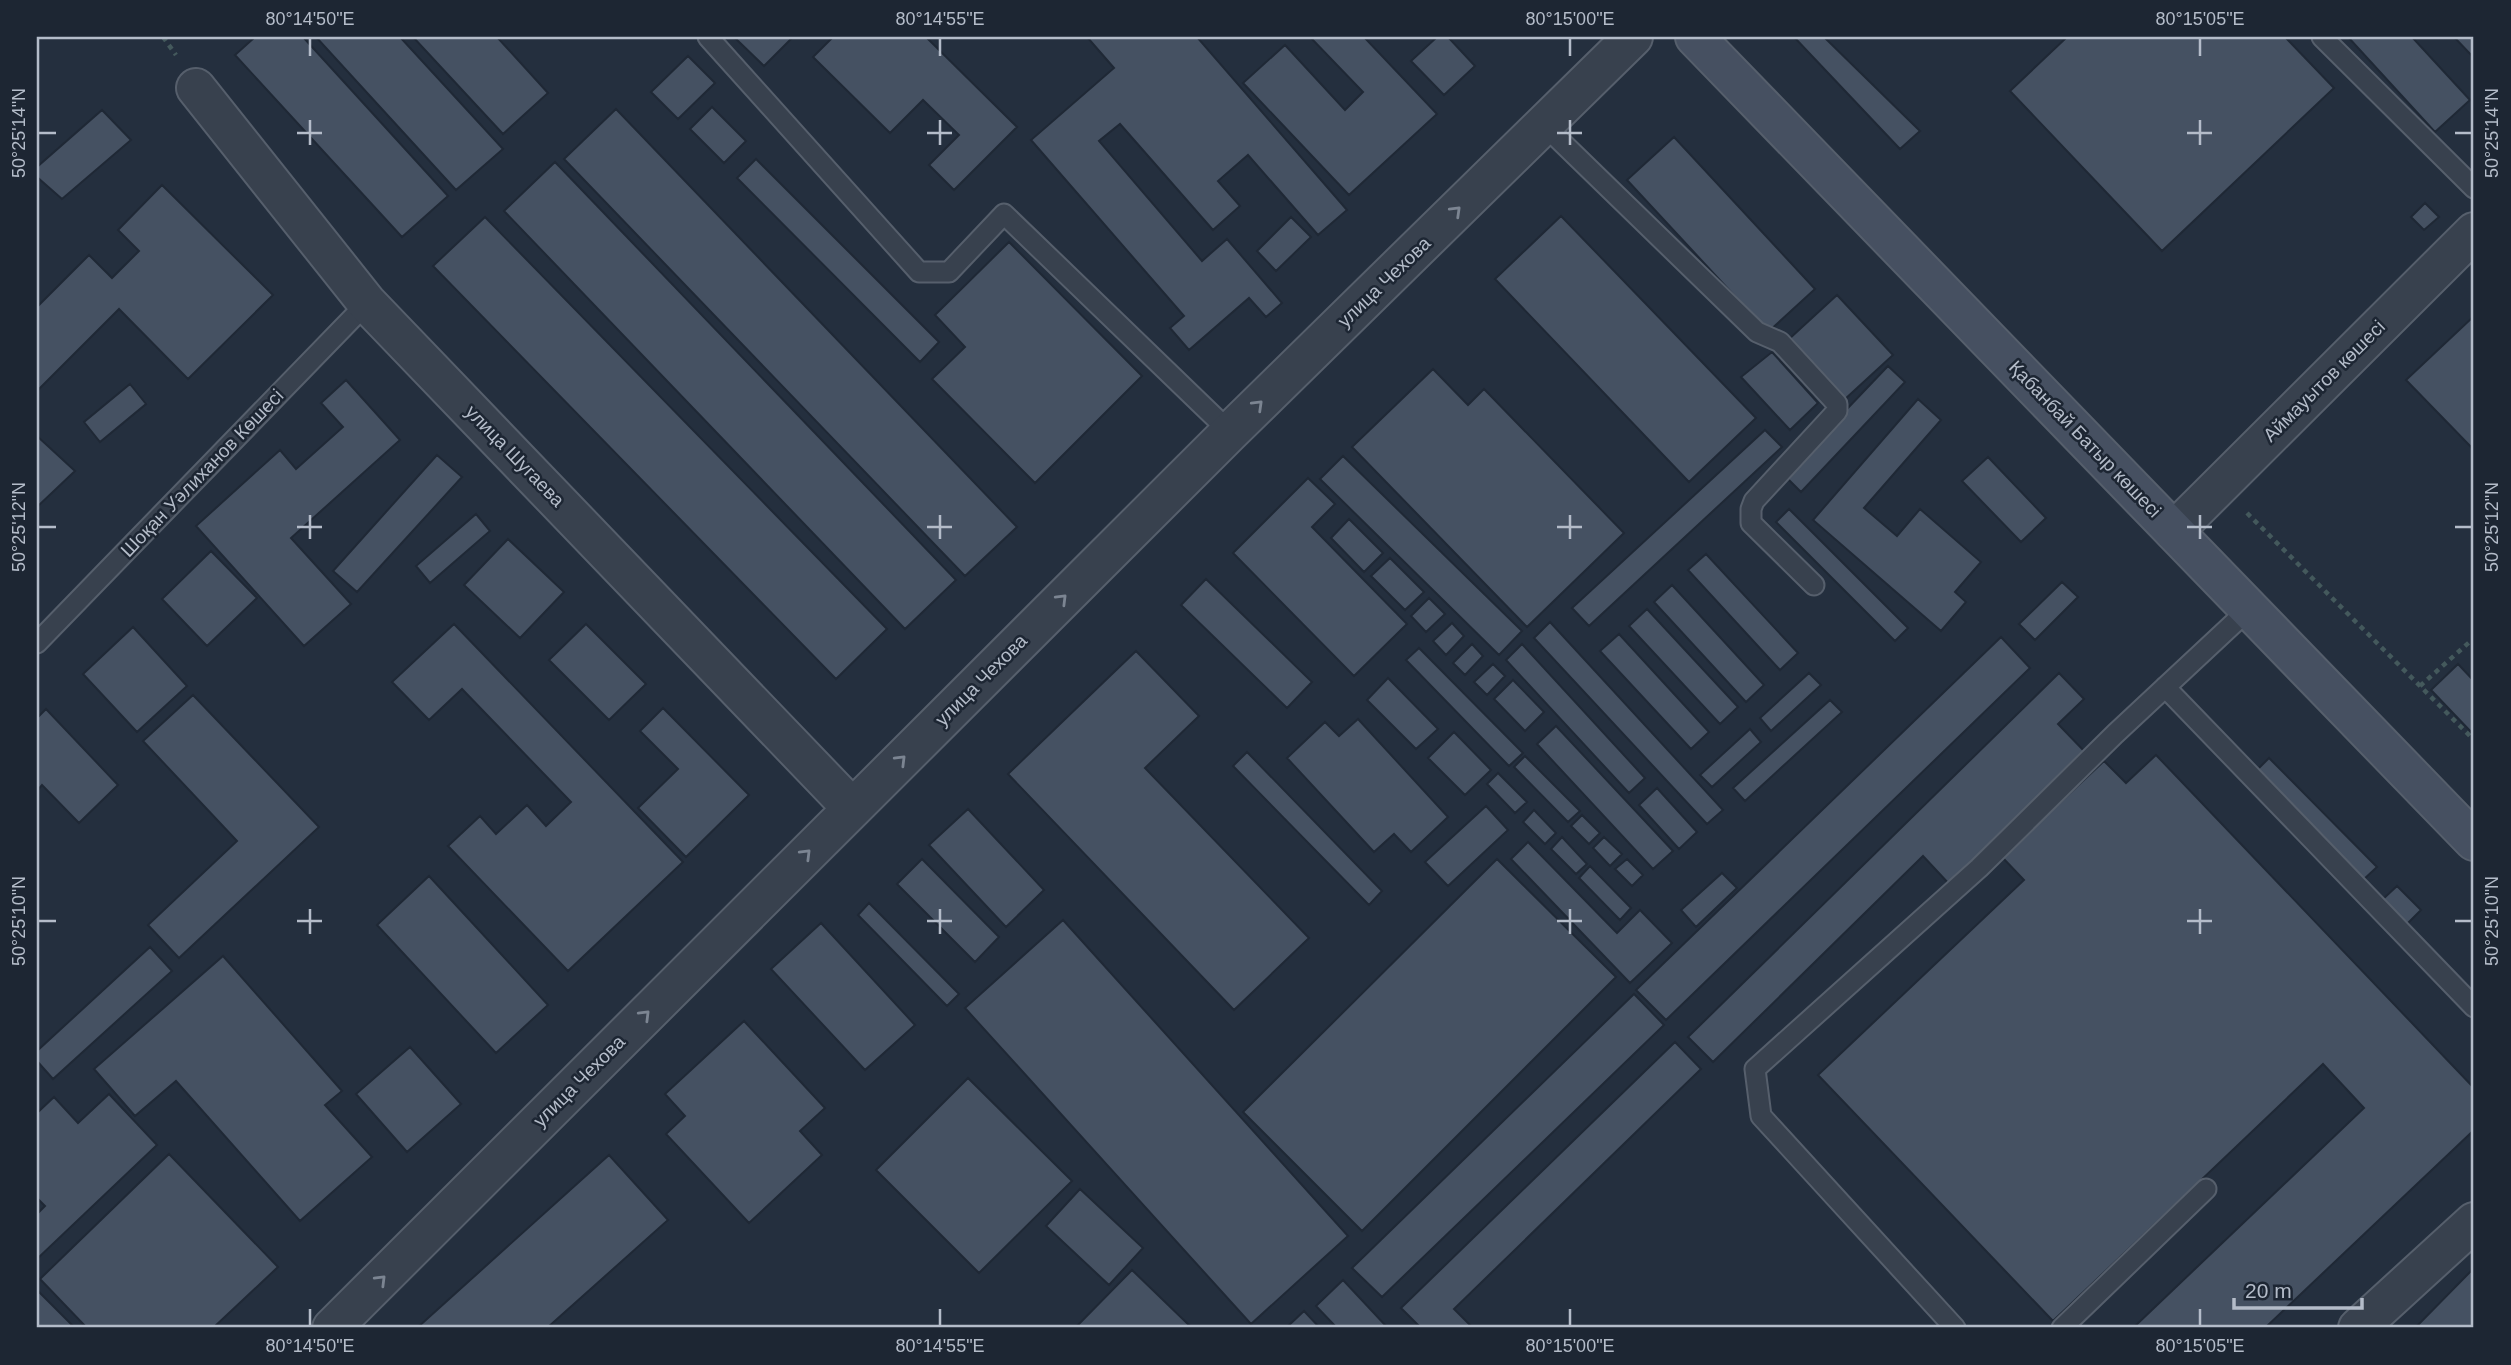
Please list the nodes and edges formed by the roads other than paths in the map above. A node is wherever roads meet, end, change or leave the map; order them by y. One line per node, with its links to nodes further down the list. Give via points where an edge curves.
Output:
1 (708, 37): 10 (lane, via 919,272 948,272 1004,214)
2 (1633, 37): 6 (street, улица Чехова)
3 (1695, 37): 11 (main road, Қабанбай Батыр көшесі)
4 (2322, 37): 7 (lane)
5 (196, 88): 9 (street, улица Шугаева)
6 (1544, 125): 10 (street, улица Чехова, one-way to 6); 12 (lane, via 1757,332 1780,342 1837,404 1837,411 1751,509 1751,523)
7 (2474, 188)
8 (2474, 232): 11 (street, Аймауытов көшесі)
9 (367, 303): 14 (lane, Шоқан Уәлиханов Көшесі); 16 (street, улица Шугаева)
10 (1230, 432): 16 (street, улица Чехова, one-way to 10)
11 (2174, 531): 13 (main road, Қабанбай Батыр көшесі)
12 (1814, 584)
13 (2249, 609): 15 (lane); 17 (main road, Қабанбай Батыр көшесі)
14 (37, 643)
15 (2165, 687): 18 (lane); 22 (lane, via 1979,868 1755,1069 1761,1116)
16 (852, 808): 21 (street, улица Чехова, one-way to 16)
17 (2474, 841)
18 (2474, 1007)
19 (2206, 1189): 23 (lane)
20 (2474, 1222): 24 (street)
21 (332, 1328)
22 (1955, 1328)
23 (2062, 1328)
24 (2358, 1328)

